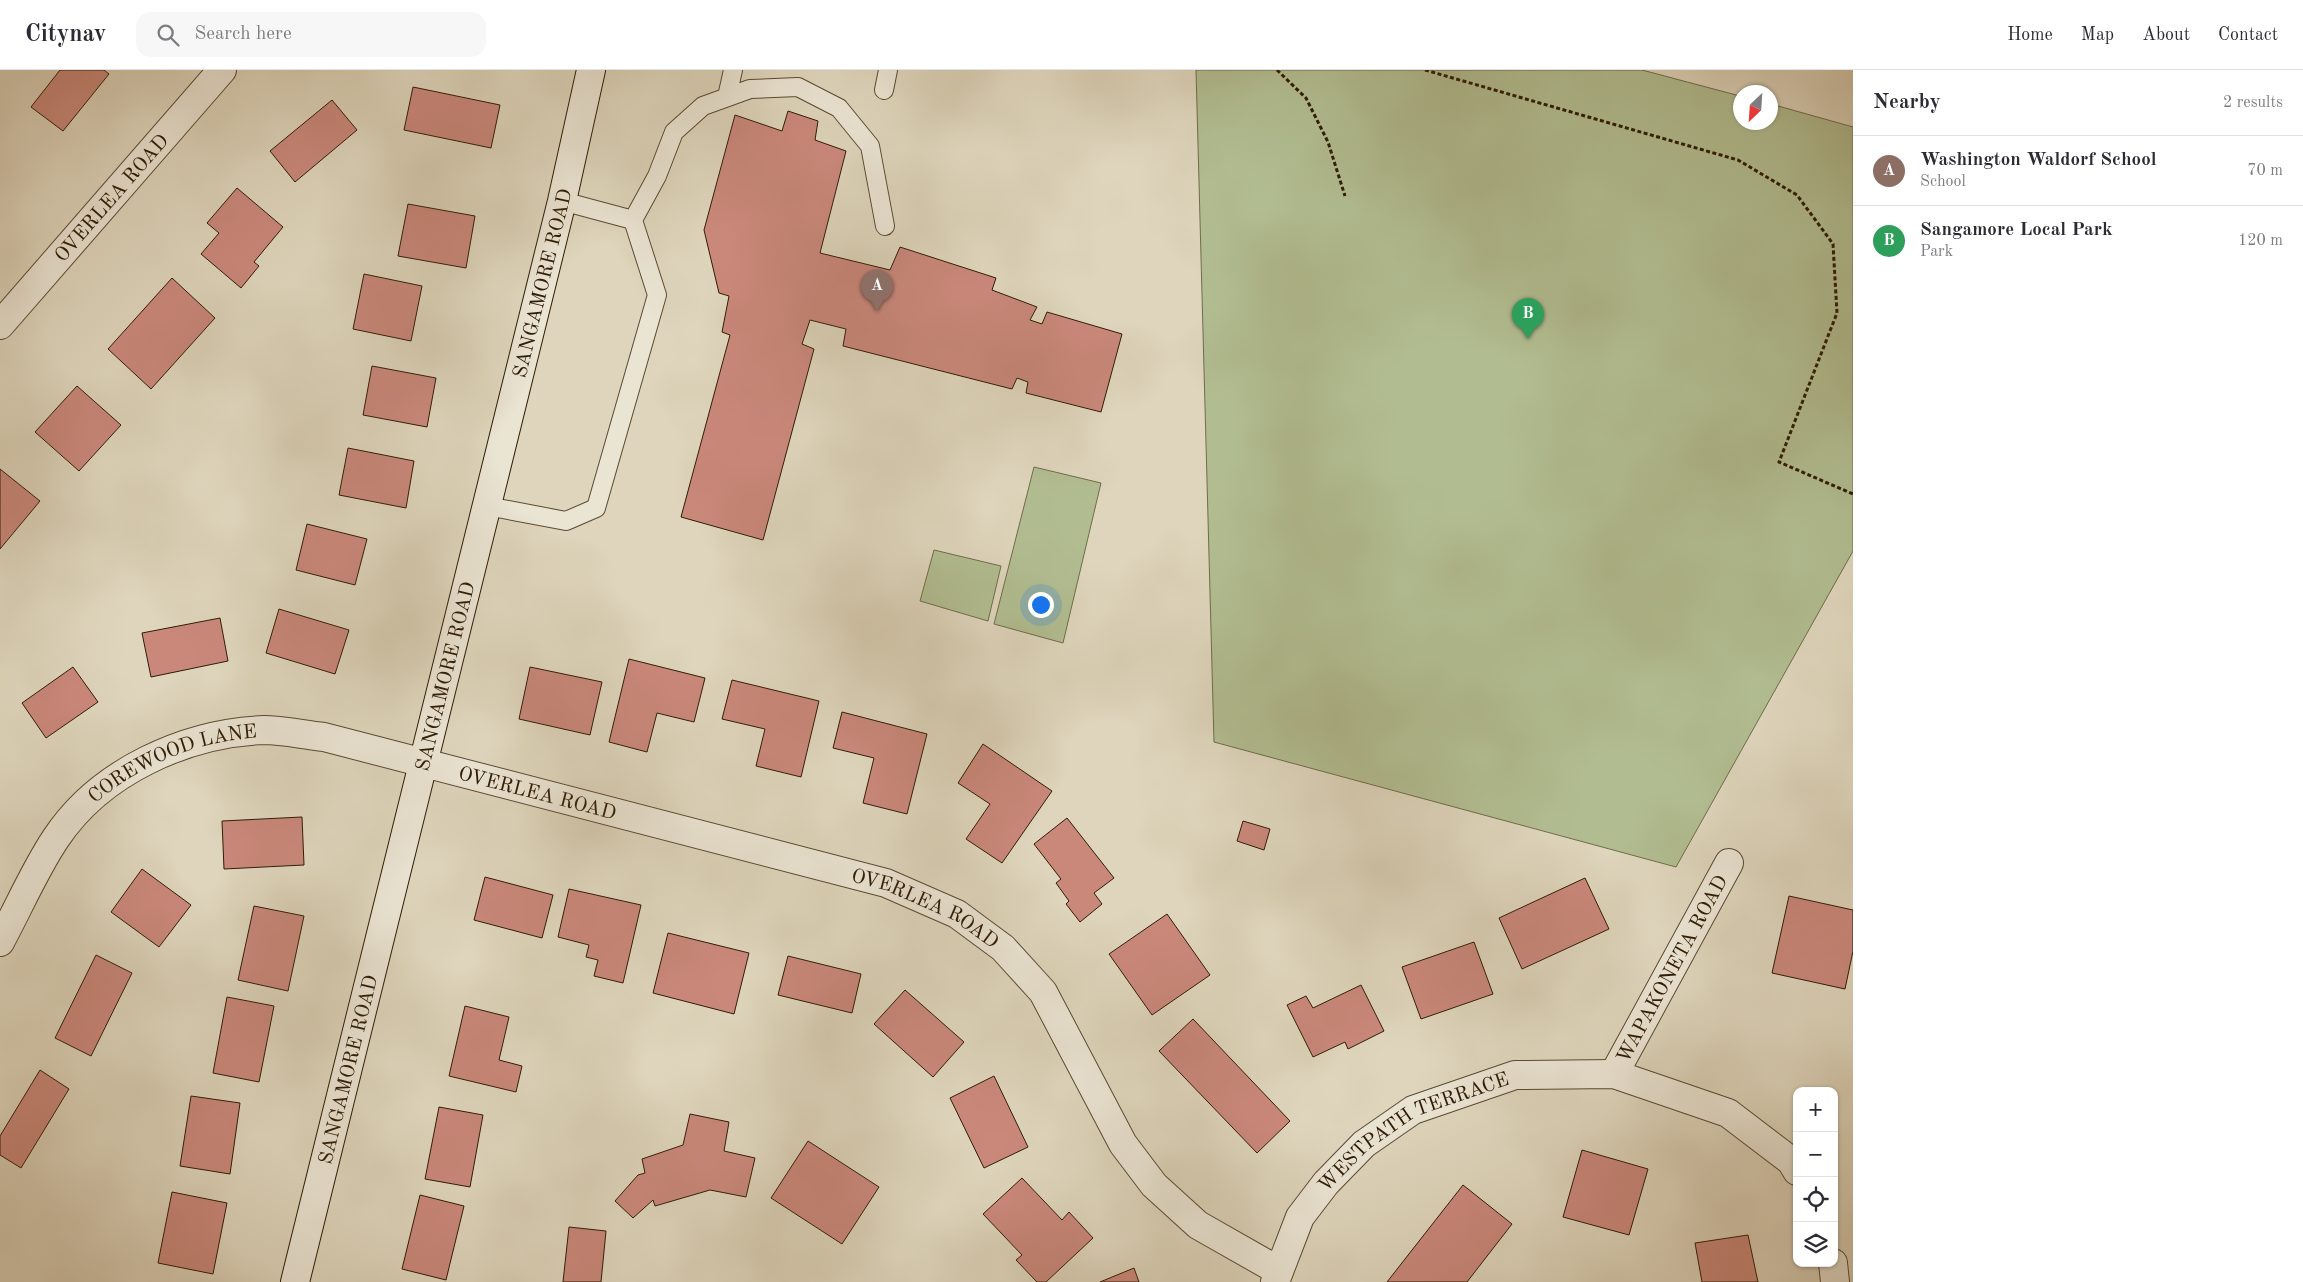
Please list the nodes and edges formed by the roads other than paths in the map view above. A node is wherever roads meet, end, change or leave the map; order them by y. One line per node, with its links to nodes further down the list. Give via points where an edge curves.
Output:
1 (222, 70): 10 (street, OVERLEA ROAD)
2 (591, 70): 7 (street, SANGAMORE ROAD)
3 (733, 70): 6 (lane)
4 (888, 70): 5 (lane)
5 (884, 90)
6 (727, 97): 8 (lane, via 702,106 674,132 657,176); 9 (lane, via 750,89 798,87 840,108 870,146)
7 (562, 201): 8 (lane); 11 (street, SANGAMORE ROAD)
8 (633, 220): 11 (lane, via 657,295 596,508 566,521)
9 (885, 226)
10 (0, 325)
11 (487, 506): 12 (street, SANGAMORE ROAD)
12 (423, 764): 14 (street, COREWOOD LANE, via 324,737 264,730 201,738 140,763 91,797 56,838); 18 (street, OVERLEA ROAD, via 886,883 957,914 1003,948 1042,992 1124,1144 1154,1185 1198,1225); 19 (street, SANGAMORE ROAD)
13 (1729, 863): 15 (street, WAPAKONETA ROAD)
14 (0, 942)
15 (1614, 1074): 16 (street, WESTPATH TERRACE, via 1728,1113); 18 (street, WESTPATH TERRACE, via 1515,1075 1413,1110 1364,1144 1326,1183 1300,1217)
16 (1793, 1164)
17 (1833, 1267): 20 (street)
18 (1277, 1276)
19 (295, 1282)
20 (1835, 1282)

